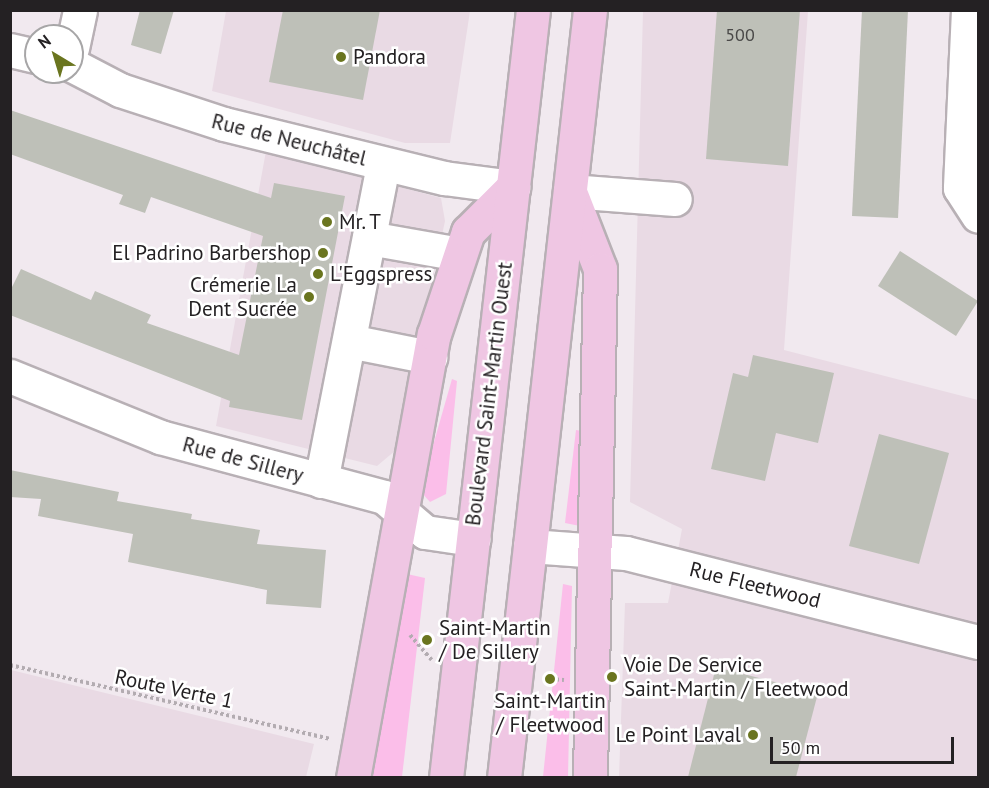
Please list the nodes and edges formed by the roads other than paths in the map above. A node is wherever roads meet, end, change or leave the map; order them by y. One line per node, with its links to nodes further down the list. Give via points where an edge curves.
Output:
1 (533, 10): 6 (main road, Boulevard Saint-Martin Ouest)
2 (590, 10): 7 (main road)
3 (968, 10): 9 (street, via 960,188)
4 (84, 70): 5 (street, Rue de Neuchâtel, via 171,108)
5 (383, 164): 6 (street, Rue de Neuchâtel); 10 (street)
6 (513, 187): 11 (main road, via 468,232); 17 (main road, Boulevard Saint-Martin Ouest)
7 (570, 191): 8 (street); 18 (main road); 19 (main road, via 600,269)
8 (675, 199)
9 (978, 216)
10 (369, 238): 11 (street); 12 (street)
11 (460, 254): 13 (main road)
12 (349, 341): 13 (street); 15 (street)
13 (429, 357): 16 (main road)
14 (10, 376): 15 (street, Rue de Sillery, via 160,437)
15 (321, 481): 16 (street, Rue de Sillery, via 384,497)
16 (400, 511): 17 (street, Rue de Sillery, via 425,532); 21 (main road)
17 (473, 539): 22 (main road, Boulevard Saint-Martin Ouest)
18 (530, 546): 19 (street, Rue Fleetwood); 23 (main road)
19 (597, 551): 20 (street, Rue Fleetwood, via 626,553); 24 (main road)
20 (978, 642)
21 (353, 777)
22 (446, 777)
23 (504, 777)
24 (590, 777)

